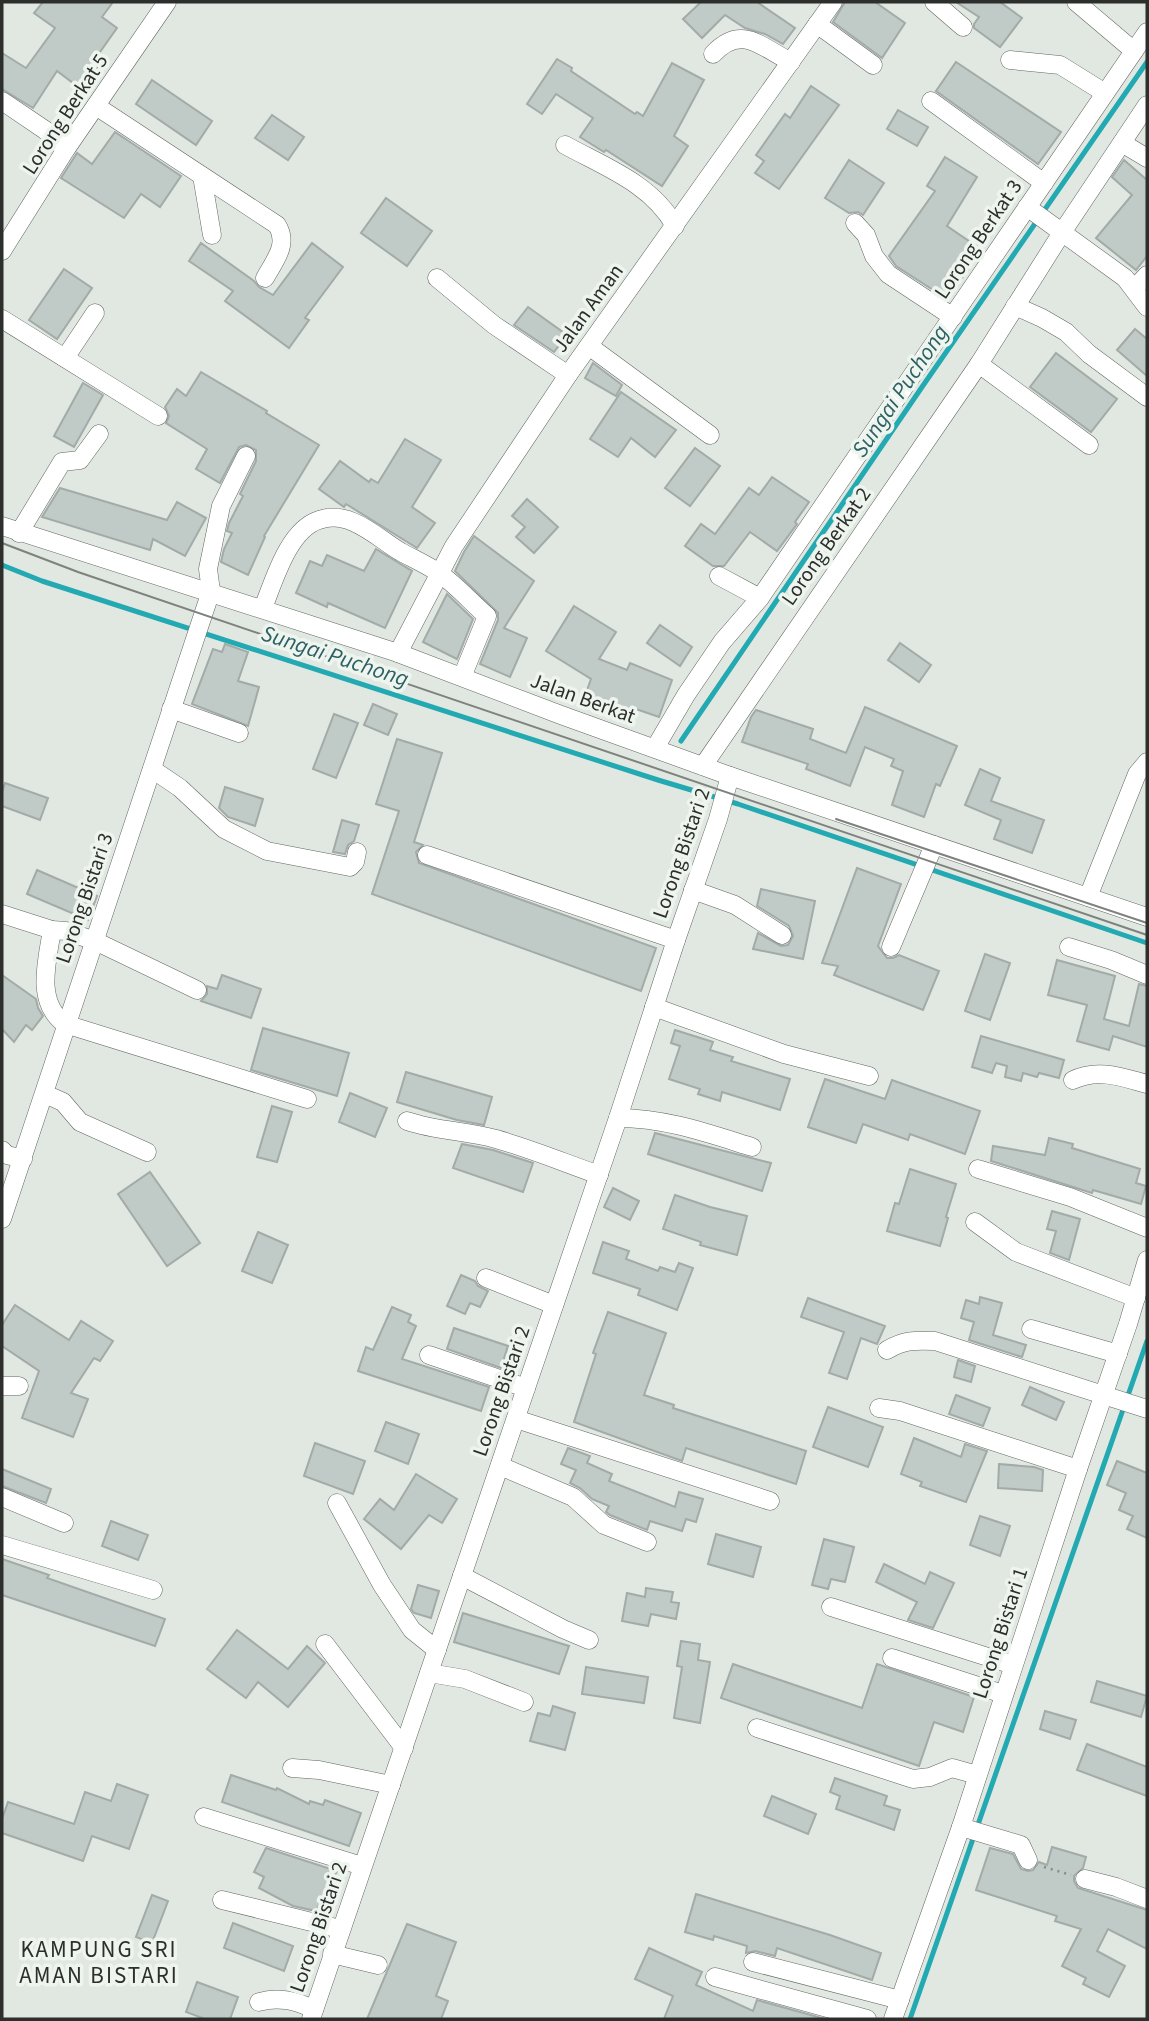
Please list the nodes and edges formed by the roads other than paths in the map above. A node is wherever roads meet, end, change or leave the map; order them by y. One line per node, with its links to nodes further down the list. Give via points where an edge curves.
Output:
1 (167, 2): 17 (street, Lorong Berkat 5)
2 (833, 2): 5 (street, Jalan Aman)
3 (934, 2): 6 (street)
4 (1076, 2): 8 (street)
5 (817, 24): 11 (street, Jalan Aman); 12 (street)
6 (963, 27)
7 (1147, 32): 8 (street, Lorong Berkat 3)
8 (1134, 51): 13 (street, Lorong Berkat 3)
9 (713, 54): 11 (street, via 738,37)
10 (1010, 60): 13 (street, via 1060,65)
11 (791, 62): 26 (street, Jalan Aman)
12 (873, 65)
13 (1105, 93): 23 (street, Lorong Berkat 3)
14 (2, 101): 20 (street)
15 (931, 101): 23 (street)
16 (1147, 105): 18 (street, Lorong Berkat 2)
17 (96, 106): 20 (street, Lorong Berkat 5); 22 (street)
18 (1122, 143): 21 (street); 27 (street, Lorong Berkat 2)
19 (565, 145): 26 (street, via 645,189)
20 (66, 149): 29 (street, Lorong Berkat 5)
21 (1147, 158)
22 (202, 176): 28 (street); 31 (street, via 277,225 283,245)
23 (1044, 183): 24 (street, Lorong Berkat 3)
24 (1029, 209): 27 (street); 37 (street, Lorong Berkat 3)
25 (855, 223): 37 (street, via 888,274)
26 (675, 226): 39 (street, Jalan Aman)
27 (1058, 231): 33 (street); 34 (street, Lorong Berkat 2)
28 (212, 235)
29 (2, 251)
30 (1147, 275): 33 (street)
31 (265, 278)
32 (437, 278): 42 (street, via 494,325)
33 (1134, 289): 35 (street)
34 (1015, 306): 41 (street, Lorong Berkat 2); 43 (street, via 1066,332)
35 (1147, 307)
36 (95, 313): 40 (street)
37 (953, 317): 54 (street, Lorong Berkat 3)
38 (2, 319): 40 (street)
39 (589, 346): 42 (street, Jalan Aman); 46 (street)
40 (65, 358): 44 (street)
41 (979, 364): 47 (street); 62 (street, Lorong Berkat 2)
42 (568, 375): 51 (street, Jalan Aman)
43 (1147, 397)
44 (158, 416)
45 (99, 434): 50 (street, via 80,460 62,462)
46 (710, 435)
47 (1089, 445)
48 (246, 457): 53 (street, Lorong Bistari 3, via 221,506 208,569)
49 (2, 526): 50 (street, Jalan Berkat)
50 (19, 533): 53 (street, Jalan Berkat)
51 (439, 573): 55 (street, via 362,525 337,517 318,520 301,533 282,559); 56 (street, Jalan Aman); 57 (street, via 487,617)
52 (719, 576): 54 (street)
53 (211, 591): 55 (street, Jalan Berkat); 58 (street, Lorong Bistari 3)
54 (760, 598): 60 (street, Lorong Berkat 3, via 722,642)
55 (263, 608): 56 (street, Jalan Berkat)
56 (398, 653): 57 (street, Jalan Berkat)
57 (462, 677): 60 (street, Jalan Berkat)
58 (171, 709): 59 (street); 63 (street, Lorong Bistari 3)
59 (240, 733)
60 (655, 748): 62 (street, Jalan Berkat)
61 (1147, 762): 69 (street)
62 (702, 765): 64 (street, Jalan Berkat)
63 (152, 769): 65 (street, via 224,829 267,850 349,867); 75 (street, Lorong Bistari 3)
64 (729, 783): 67 (street, Jalan Berkat); 68 (street, Lorong Bistari 2)
65 (357, 852)
66 (427, 855): 74 (street)
67 (928, 858): 69 (street, Jalan Berkat); 76 (street)
68 (693, 890): 73 (street, via 735,905); 74 (street, Lorong Bistari 2)
69 (1088, 897): 71 (street, Jalan Berkat)
70 (2, 914): 72 (street)
71 (1147, 917)
72 (52, 930): 75 (street); 81 (street, via 44,977 48,1003 54,1016)
73 (782, 935)
74 (676, 940): 80 (street, Lorong Bistari 2)
75 (95, 941): 79 (street); 81 (street, Lorong Bistari 3)
76 (891, 947)
77 (1069, 947): 78 (street)
78 (1147, 975)
79 (197, 990)
80 (654, 1007): 82 (street, via 785,1054); 87 (street, Lorong Bistari 2)
81 (65, 1024): 85 (street, Lorong Bistari 3); 86 (street)
82 (869, 1076)
83 (1073, 1080): 84 (street, via 1087,1073 1111,1074)
84 (1147, 1084)
85 (45, 1094): 91 (street, via 64,1102 80,1122); 92 (street, Lorong Bistari 3)
86 (307, 1099)
87 (618, 1118): 89 (street, via 676,1124); 94 (street, Lorong Bistari 2)
88 (407, 1121): 94 (street, via 496,1139)
89 (752, 1147)
90 (2, 1150): 92 (street)
91 (147, 1152)
92 (23, 1159): 95 (street, Lorong Bistari 3)
93 (978, 1169): 98 (street, via 1070,1196)
94 (599, 1175): 102 (street, Lorong Bistari 2)
95 (6, 1198): 96 (street, Lorong Bistari 3)
96 (2, 1219)
97 (975, 1222): 101 (street, via 1016,1252)
98 (1147, 1228)
99 (1147, 1260): 101 (street, Lorong Bistari 1)
100 (486, 1278): 102 (street)
101 (1136, 1298): 105 (street, Lorong Bistari 1)
102 (554, 1306): 107 (street, Lorong Bistari 2)
103 (1031, 1329): 105 (street)
104 (887, 1350): 108 (street, via 901,1342 934,1341)
105 (1118, 1354): 108 (street, Lorong Bistari 1)
106 (429, 1355): 107 (street)
107 (526, 1388): 111 (street, Lorong Bistari 2)
108 (1110, 1396): 109 (street); 113 (street, Lorong Bistari 1)
109 (1142, 1407)
110 (880, 1408): 113 (street)
111 (516, 1419): 112 (street, Lorong Bistari 2); 115 (street)
112 (500, 1466): 118 (street, via 573,1497 604,1525); 120 (street, Lorong Bistari 2)
113 (1078, 1469): 127 (street, Lorong Bistari 1)
114 (2, 1497): 117 (street)
115 (770, 1501)
116 (337, 1503): 125 (street, via 412,1630)
117 (64, 1523)
118 (647, 1542)
119 (2, 1545): 121 (street)
120 (463, 1576): 123 (street); 125 (street, Lorong Bistari 2)
121 (153, 1590)
122 (831, 1607): 127 (street)
123 (589, 1640)
124 (325, 1644): 132 (street)
125 (437, 1650): 128 (street, Lorong Bistari 2)
126 (892, 1658): 129 (street)
127 (1013, 1665): 129 (street, Lorong Bistari 1)
128 (429, 1672): 130 (street, via 465,1679); 132 (street, Lorong Bistari 2)
129 (1003, 1694): 134 (street, Lorong Bistari 1)
130 (524, 1702)
131 (757, 1728): 134 (street, via 913,1779 952,1768)
132 (404, 1748): 135 (street, Lorong Bistari 2)
133 (292, 1768): 135 (street)
134 (977, 1775): 137 (street, Lorong Bistari 1)
135 (391, 1785): 139 (street, Lorong Bistari 2)
136 (204, 1817): 139 (street)
137 (965, 1828): 138 (street, via 1021,1845); 148 (street, Lorong Bistari 1)
138 (1028, 1860)
139 (362, 1866): 143 (street, Lorong Bistari 2)
140 (1084, 1879): 141 (street)
141 (1147, 1899)
142 (222, 1900): 143 (street)
143 (340, 1930): 144 (street, Lorong Bistari 2)
144 (332, 1954): 146 (street); 150 (street, Lorong Bistari 2)
145 (753, 1962): 148 (street)
146 (379, 1965)
147 (715, 1977): 151 (street)
148 (900, 2000): 152 (street, Lorong Bistari 1)
149 (259, 2002): 150 (street, via 274,1998 295,2001)
150 (312, 2014)
151 (867, 2019)
152 (893, 2019)

